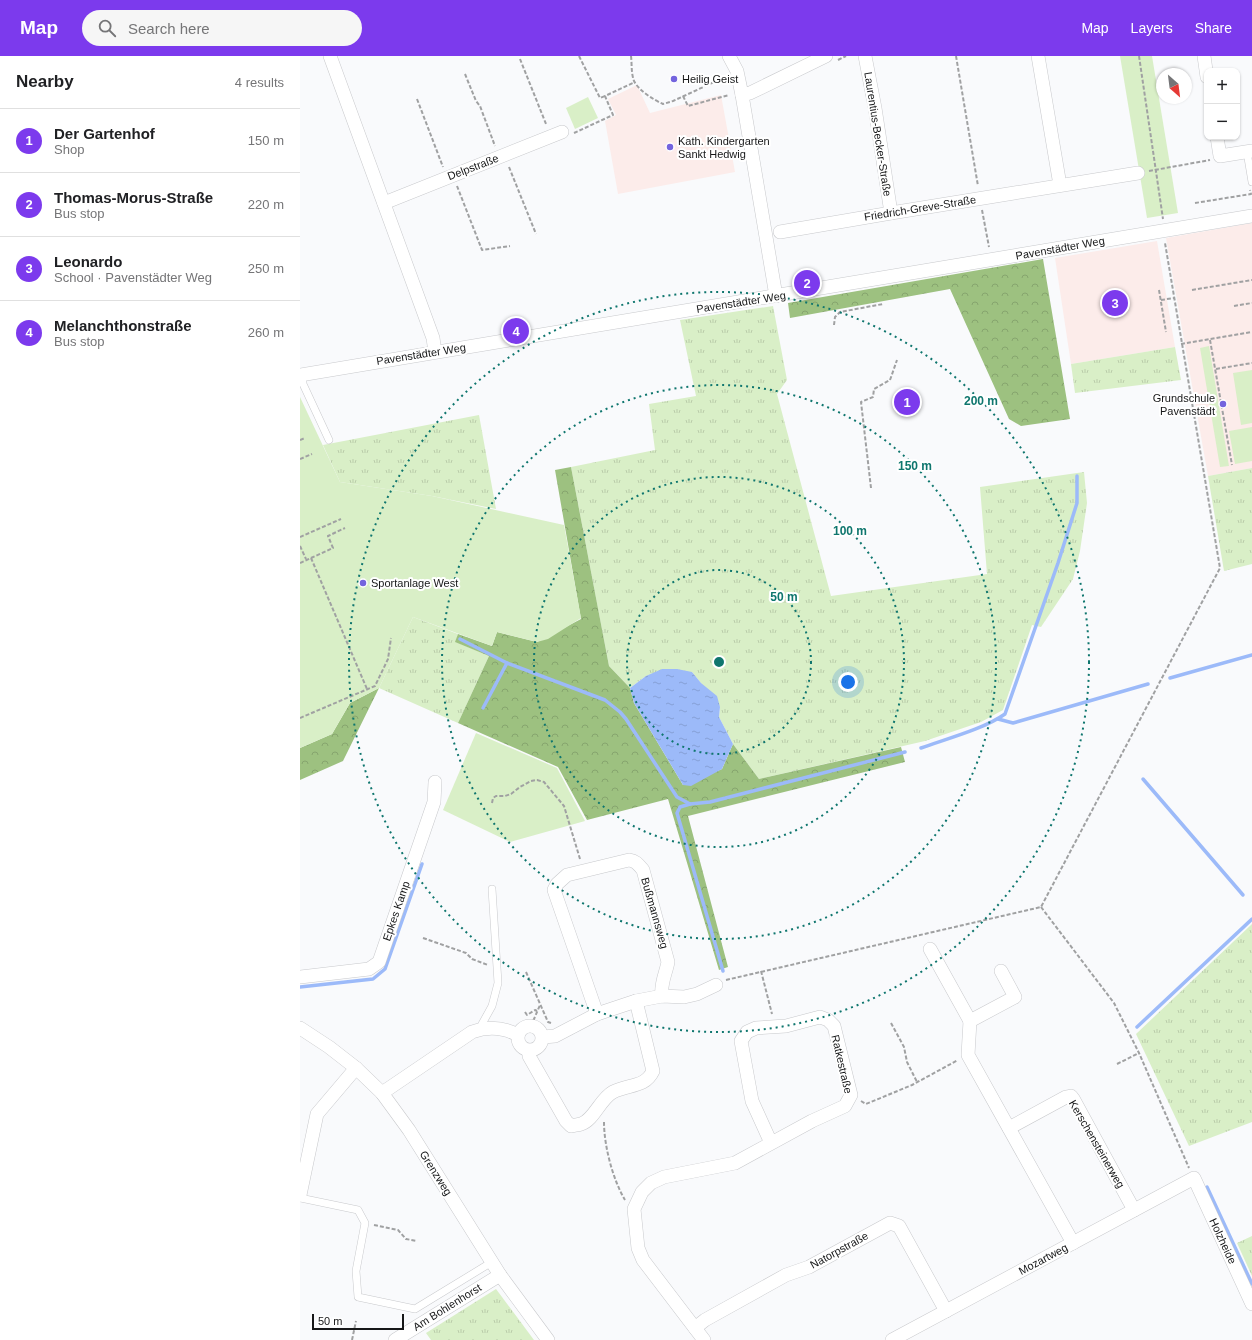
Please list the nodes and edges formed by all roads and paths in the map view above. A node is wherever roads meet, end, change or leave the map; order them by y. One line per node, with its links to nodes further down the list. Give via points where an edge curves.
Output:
1 (330, 56): 31 (street)
2 (579, 56): 17 (path, via 600,98)
3 (631, 56): 15 (path)
4 (729, 56): 13 (street)
5 (826, 56): 16 (street, via 750,93)
6 (864, 56): 33 (street, Laurentius-Becker-Straße)
7 (956, 56): 30 (path)
8 (1038, 56): 29 (street)
9 (1139, 56): 25 (path)
10 (1204, 56): 12 (street)
11 (520, 58): 20 (path)
12 (1206, 68)
13 (737, 71): 16 (street); 18 (path)
14 (465, 74): 23 (path)
15 (635, 82): 17 (path); 18 (path, via 656,101 664,104)
16 (742, 93): 18 (path, via 688,106); 44 (street)
17 (605, 96): 20 (path, via 613,114 573,133)
18 (683, 96)
19 (417, 99): 27 (path)
20 (556, 135): 23 (street, Delpstraße)
21 (1217, 140): 24 (street)
22 (1249, 152): 24 (street); 28 (lane)
23 (502, 156): 27 (street, Delpstraße); 37 (path)
24 (1220, 156): 25 (path, via 1212,160)
25 (1155, 170): 35 (path)
26 (1138, 173): 29 (street, Friedrich-Greve-Straße)
27 (450, 176): 31 (street, Delpstraße); 39 (path, via 482,250)
28 (1251, 184): 32 (path, via 1251,194)
29 (1060, 185): 30 (street, Friedrich-Greve-Straße)
30 (980, 198): 33 (street, Friedrich-Greve-Straße); 40 (path)
31 (384, 202): 55 (street, via 433,338)
32 (1195, 203)
33 (891, 212): 36 (street, Friedrich-Greve-Straße)
34 (1252, 216): 44 (street, Pavenstädter Weg)
35 (1163, 221)
36 (780, 232)
37 (536, 234)
38 (1164, 237): 45 (path)
39 (510, 246)
40 (989, 251)
41 (1252, 280): 43 (path)
42 (1159, 290): 46 (path)
43 (1192, 290)
44 (776, 296): 55 (street, Pavenstädter Weg)
45 (1174, 298): 46 (path); 54 (path)
46 (1161, 302): 51 (path)
47 (1252, 303): 49 (path)
48 (882, 304): 50 (path, via 840,312 835,317)
49 (1234, 306)
50 (834, 325)
51 (1166, 332)
52 (1252, 332): 53 (path)
53 (1210, 340): 54 (path); 58 (path)
54 (1182, 344): 81 (path, via 1220,568)
55 (435, 352): 59 (street, Pavenstädter Weg)
56 (897, 360): 66 (path, via 890,380 874,389 873,397 861,402)
57 (1252, 363): 58 (path)
58 (1216, 370): 65 (path)
59 (301, 375): 62 (lane)
60 (305, 438): 61 (path)
61 (300, 440)
62 (329, 440)
63 (312, 454): 64 (path)
64 (300, 459)
65 (1232, 465)
66 (871, 488)
67 (341, 519): 69 (path)
68 (345, 528): 71 (path, via 328,536 333,548)
69 (300, 536)
70 (300, 546): 72 (path)
71 (310, 558): 72 (path); 75 (path)
72 (306, 560): 73 (path)
73 (300, 562)
74 (392, 638): 75 (path, via 388,659 375,686)
75 (367, 689): 76 (path)
76 (300, 718)
77 (436, 782): 88 (street, Epkes Kamp, via 434,802 379,962 369,969)
78 (492, 803): 79 (path, via 496,796 511,794 531,781 544,782 564,806)
79 (583, 871): 90 (street, Bußmannsweg, via 629,860 635,861 643,870 668,962 661,988); 95 (street, Bußmannsweg, via 567,875 554,890)
80 (492, 889): 84 (lane)
81 (1042, 907): 85 (path); 106 (path, via 1114,1003)
82 (423, 938): 84 (path, via 466,953 472,959 491,966)
83 (930, 949): 96 (street)
84 (497, 965): 102 (lane, via 498,983 492,1006)
85 (760, 971): 89 (path); 100 (path)
86 (1002, 971): 96 (street, via 1015,997)
87 (526, 972): 92 (path)
88 (300, 977)
89 (716, 985): 90 (street, via 684,997)
90 (662, 996): 91 (street)
91 (636, 1001): 95 (street); 105 (street, via 653,1071 650,1078 645,1082 612,1092 588,1120 581,1124 572,1126 566,1121 529,1056)
92 (540, 1005): 93 (path); 97 (path, via 548,1022)
93 (538, 1010): 94 (path, via 527,1014); 99 (path)
94 (525, 1012)
95 (597, 1014): 104 (street, via 555,1036)
96 (970, 1021): 107 (street)
97 (552, 1023)
98 (891, 1023): 110 (path, via 904,1047 906,1062)
99 (531, 1026): 103 (street, via 523,1028); 104 (street, via 539,1030)
100 (776, 1027): 112 (street, Ratkestraße, via 820,1017 828,1020 834,1026); 115 (street, Ratkestraße, via 756,1028 747,1032 741,1042 752,1101)
101 (300, 1028): 109 (street, Grenzweg)
102 (482, 1028): 103 (street, via 508,1030); 111 (street, via 438,1054)
103 (518, 1036): 105 (street, via 520,1046)
104 (543, 1037): 105 (street, via 536,1049)
105 (529, 1051)
106 (1139, 1053): 108 (path); 117 (path)
107 (968, 1055): 110 (path); 114 (street)
108 (1117, 1064)
109 (356, 1068): 111 (street, Grenzweg); 116 (street, via 317,1114)
110 (917, 1082): 112 (path, via 866,1104)
111 (382, 1093): 124 (street, Grenzweg, via 409,1130)
112 (851, 1095): 115 (street, Ratkestraße, via 845,1106)
113 (604, 1128): 119 (path, via 613,1177 628,1205)
114 (1009, 1128): 120 (street, Kerschensteinerweg, via 1071,1096); 123 (street)
115 (771, 1143): 119 (street, Ratkestraße, via 736,1163 664,1177 651,1183 642,1192)
116 (304, 1153): 118 (street)
117 (1194, 1178): 120 (street, Mozartweg); 126 (street, Holzheide)
118 (300, 1196): 121 (lane, via 358,1210)
119 (634, 1209): 129 (street, via 638,1248 643,1260)
120 (1134, 1210): 123 (street, Mozartweg)
121 (365, 1223): 122 (path, via 398,1230 406,1239); 124 (lane, via 356,1271 358,1297 415,1309)
122 (417, 1241)
123 (1073, 1243): 127 (street, Mozartweg)
124 (492, 1262): 125 (street, Grenzweg)
125 (500, 1275): 131 (street, Am Bohlenhorst); 132 (street, Grenzweg)
126 (1252, 1304)
127 (946, 1311): 129 (street, Natorpstraße, via 899,1226 890,1223 809,1267 786,1275); 134 (street, Mozartweg)
128 (356, 1322): 130 (path)
129 (695, 1328): 133 (street)
130 (352, 1340)
131 (395, 1340)
132 (548, 1340)
133 (704, 1340)
134 (892, 1340)

